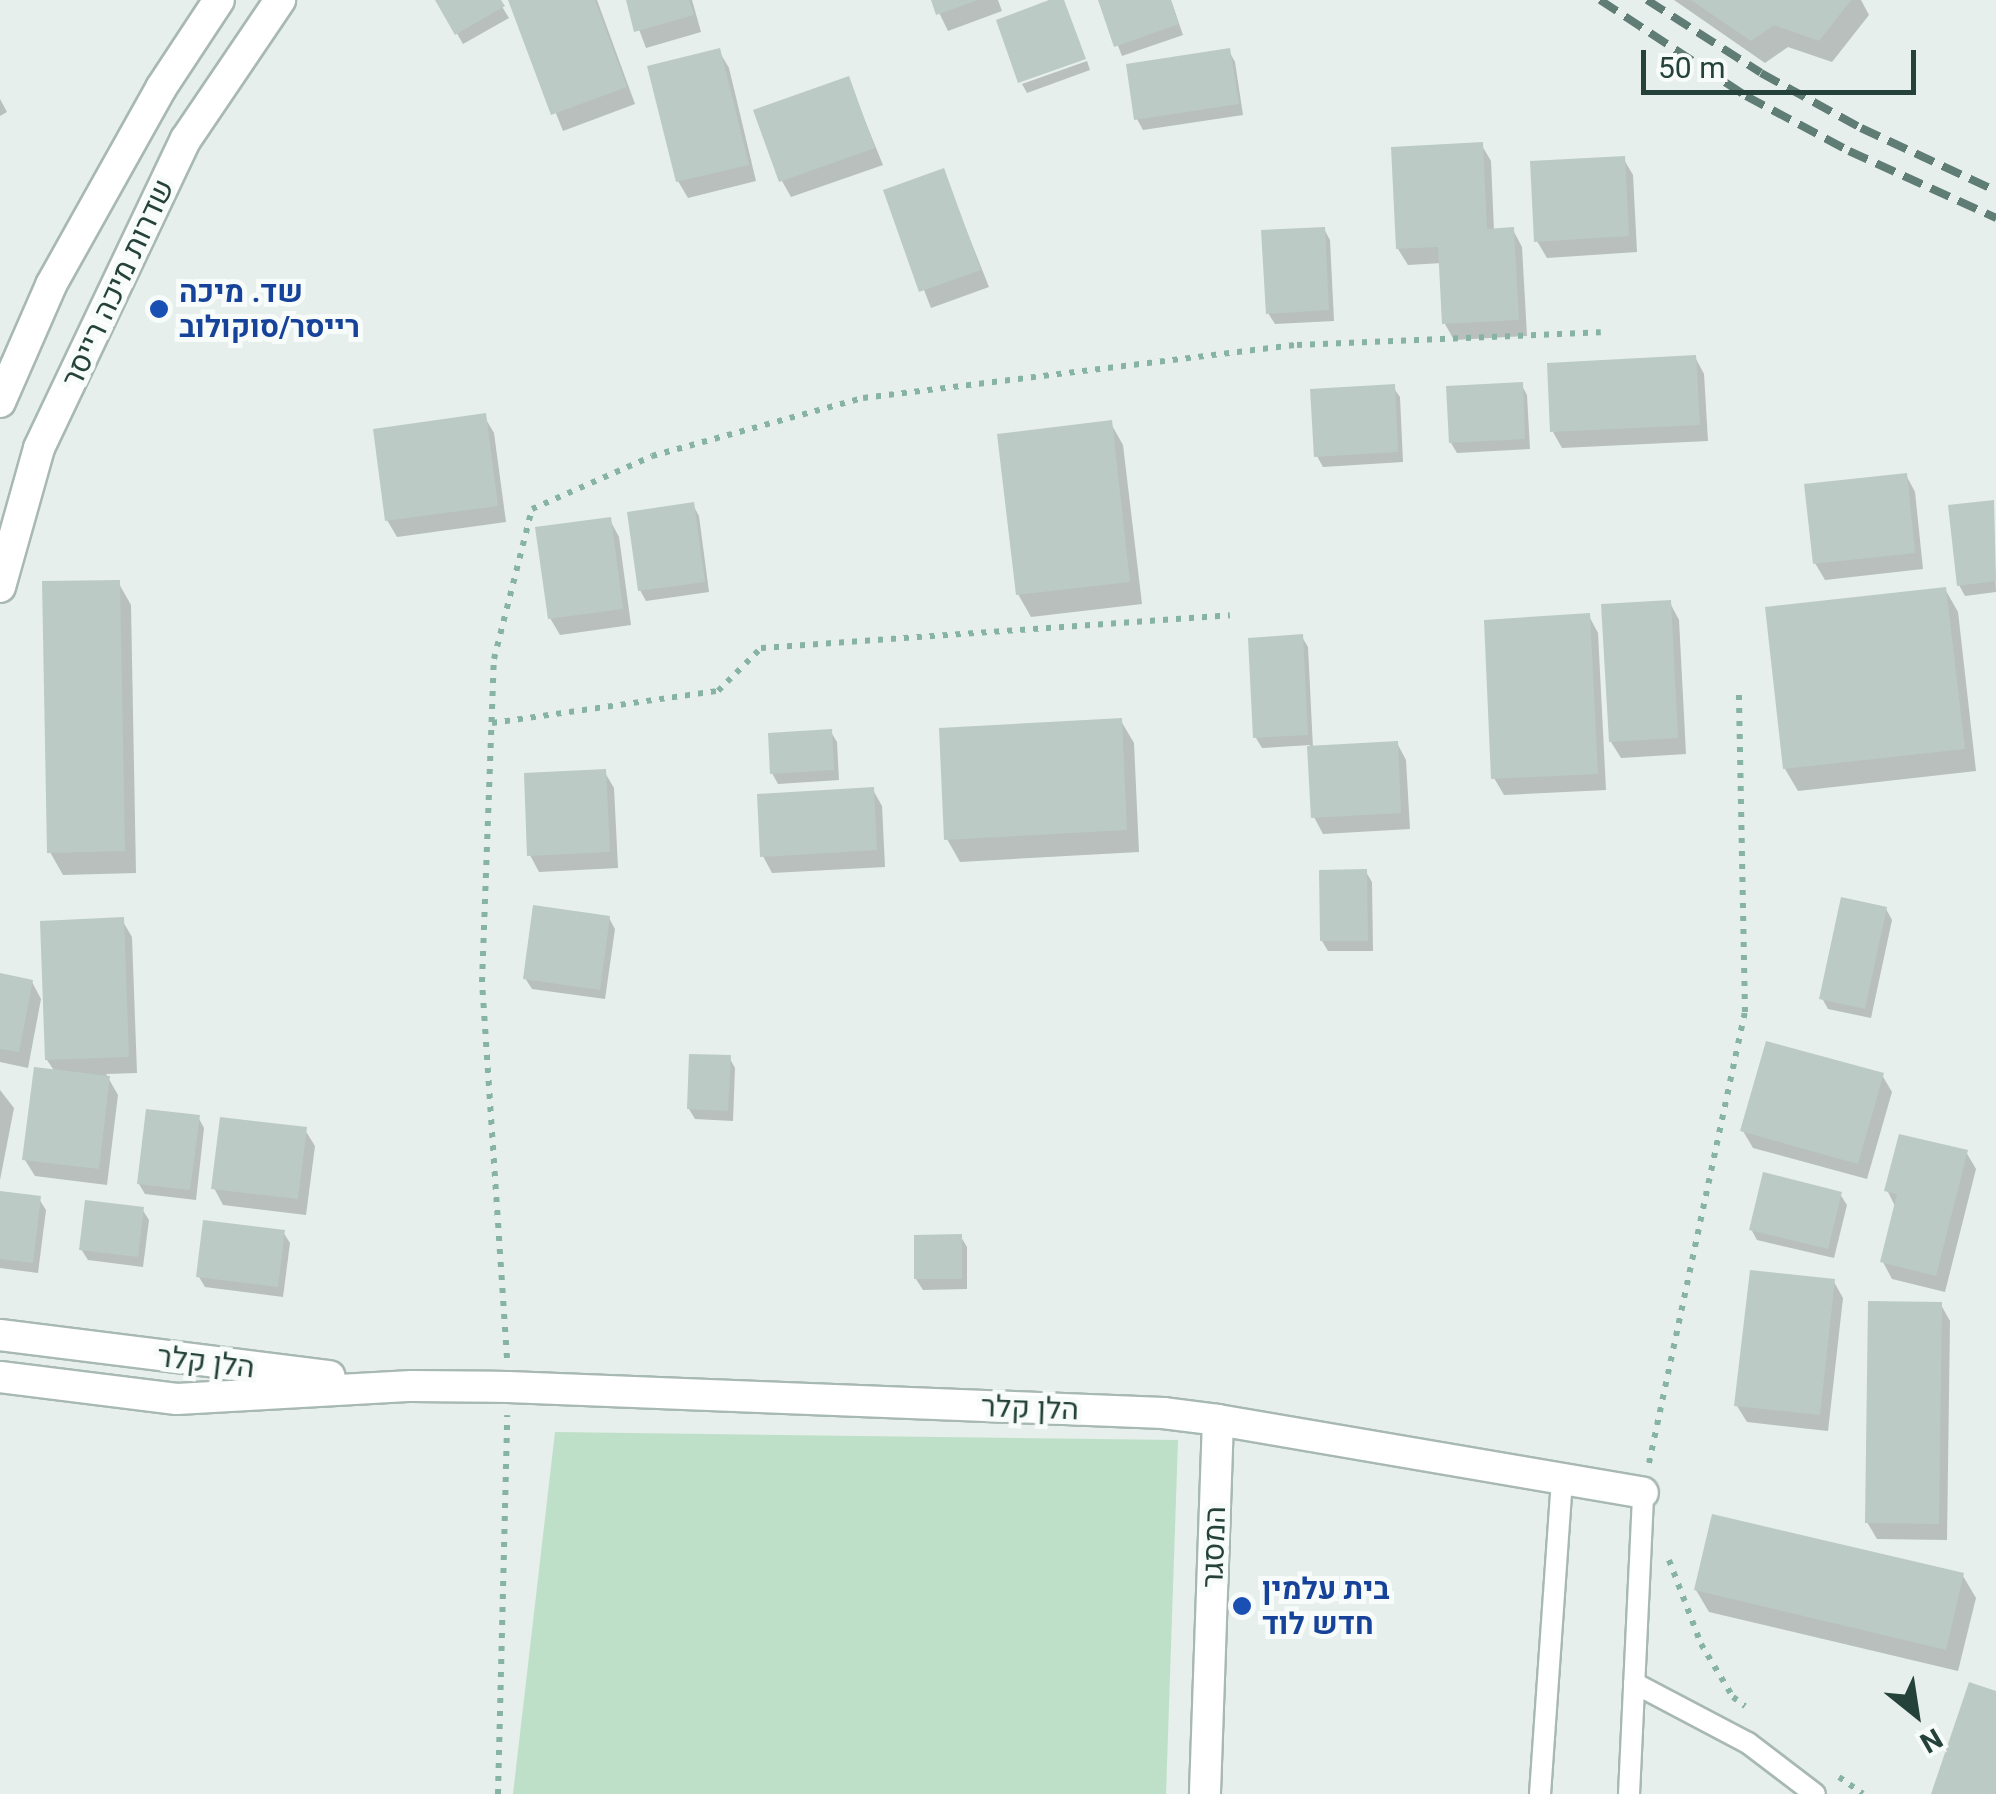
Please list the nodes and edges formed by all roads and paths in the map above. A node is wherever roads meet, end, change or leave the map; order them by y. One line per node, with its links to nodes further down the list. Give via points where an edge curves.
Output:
1 (218, 0): 4 (street, שדרות מיכה רייסר, via 51,286)
2 (280, 0): 5 (street, שדרות מיכה רייסר, via 186,139 39,448)
3 (1601, 332): 8 (path, via 1298,345 863,398 652,456 532,509 494,659)
4 (0, 402)
5 (0, 588)
6 (1230, 615): 8 (path, via 761,648 718,691)
7 (1739, 690): 15 (path, via 1746,1012)
8 (492, 723): 12 (path, via 482,982)
9 (0, 1335): 11 (street, הלן קלר)
10 (0, 1377): 11 (street, הלן קלר, via 177,1398)
11 (412, 1386): 12 (street, הלן קלר)
12 (508, 1387): 13 (street, הלן קלר); 20 (path)
13 (1218, 1420): 14 (street, הלן קלר); 21 (street, המסגר)
14 (1562, 1479): 15 (street, הלן קלר); 22 (lane)
15 (1643, 1493): 17 (lane)
16 (1662, 1543): 18 (path, via 1701,1644 1733,1697)
17 (1634, 1683): 23 (lane); 24 (lane, via 1748,1743)
18 (1759, 1717)
19 (1836, 1775): 25 (path)
20 (498, 1794)
21 (1205, 1794)
22 (1540, 1794)
23 (1629, 1794)
24 (1814, 1794)
25 (1862, 1794)

